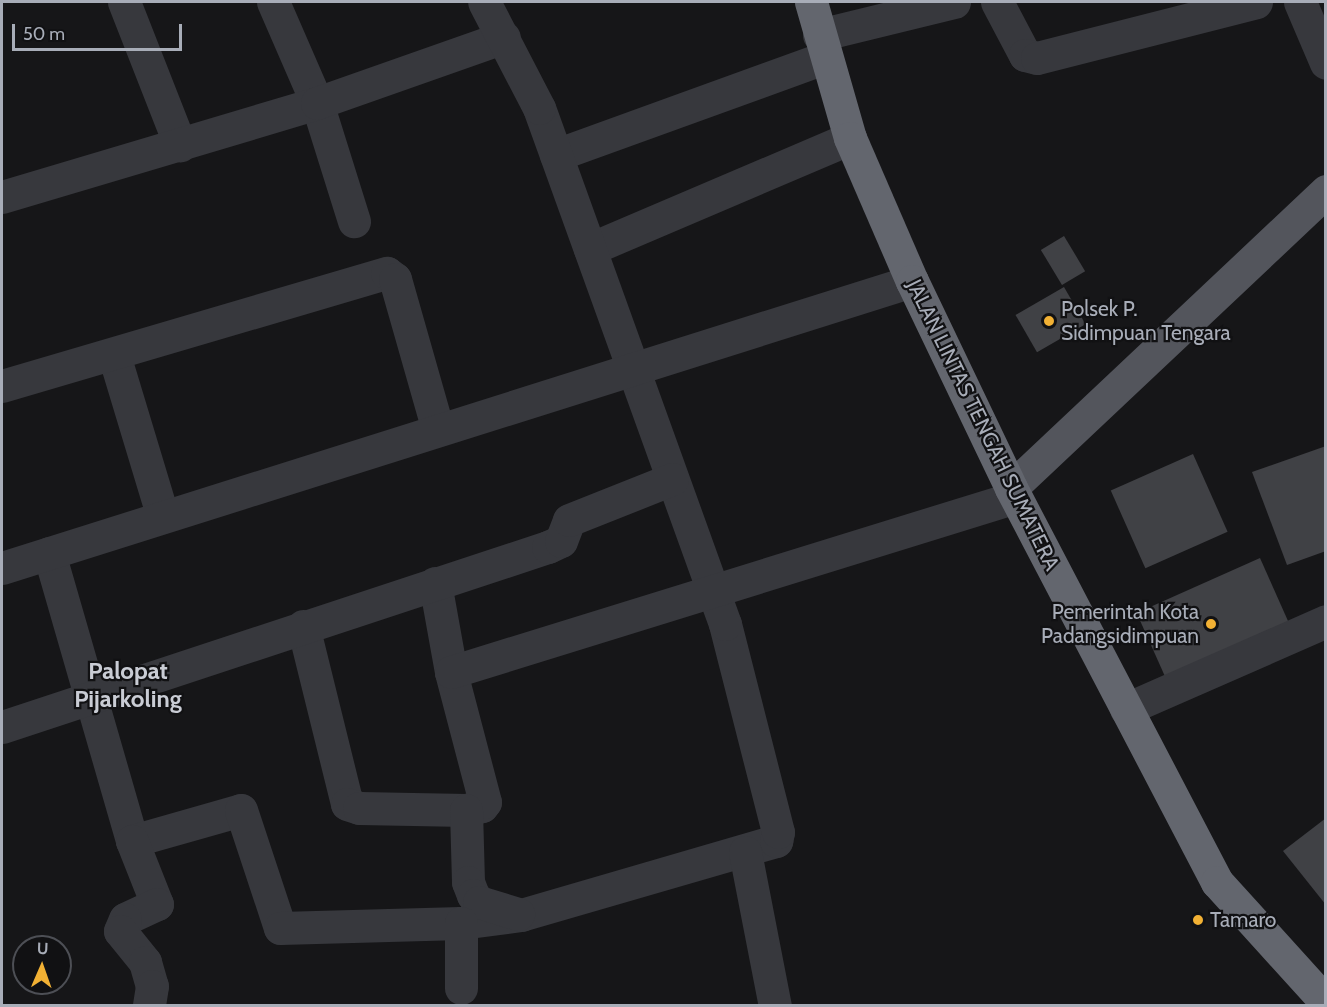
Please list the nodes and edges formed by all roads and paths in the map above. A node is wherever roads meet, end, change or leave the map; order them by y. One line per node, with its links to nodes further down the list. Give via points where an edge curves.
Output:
1 (124, 2): 14 (street)
2 (273, 2): 12 (street)
3 (484, 2): 9 (street)
4 (811, 2): 10 (highway, JALAN LINTAS TENGAH SUMATERA)
5 (954, 2): 10 (street)
6 (997, 2): 7 (street, via 1025,55 1037,58)
7 (1256, 2)
8 (1300, 2): 11 (street)
9 (504, 38): 12 (street); 15 (street, via 529,83)
10 (822, 46): 13 (highway, JALAN LINTAS TENGAH SUMATERA); 15 (street)
11 (1326, 63)
12 (317, 103): 14 (street); 18 (street)
13 (850, 138): 19 (street); 20 (highway, JALAN LINTAS TENGAH SUMATERA)
14 (180, 145): 17 (street)
15 (556, 155): 19 (street)
16 (1326, 191): 26 (main road)
17 (2, 197)
18 (354, 221)
19 (590, 249): 22 (street)
20 (912, 281): 22 (street); 26 (highway, JALAN LINTAS TENGAH SUMATERA)
21 (114, 355): 23 (street); 24 (street, via 390,273 395,279); 27 (street)
22 (633, 368): 24 (street); 25 (street)
23 (2, 387)
24 (438, 430): 27 (street)
25 (672, 479): 30 (street, via 569,520 560,542); 31 (street)
26 (1014, 492): 31 (street); 36 (highway, JALAN LINTAS TENGAH SUMATERA)
27 (162, 517): 28 (street)
28 (49, 553): 29 (street); 35 (street)
29 (2, 568)
30 (435, 583): 33 (street); 34 (street)
31 (714, 594): 34 (street); 40 (street, via 778,832 774,843)
32 (1326, 621): 36 (street)
33 (303, 626): 35 (street); 38 (street, via 347,804 359,808)
34 (451, 672): 38 (street, via 485,801 482,806)
35 (90, 696): 37 (street); 39 (street)
36 (1126, 709): 44 (highway, JALAN LINTAS TENGAH SUMATERA, via 1217,882)
37 (2, 727)
38 (466, 810): 41 (street, via 468,882 473,895 479,902)
39 (132, 842): 42 (street, via 239,809 277,927); 45 (street, via 157,904 125,920 120,931 145,962 152,986)
40 (745, 852): 41 (street); 46 (street)
41 (521, 915): 42 (street)
42 (461, 923): 43 (street)
43 (461, 988)
44 (1326, 1002)
45 (149, 1005)
46 (776, 1005)

